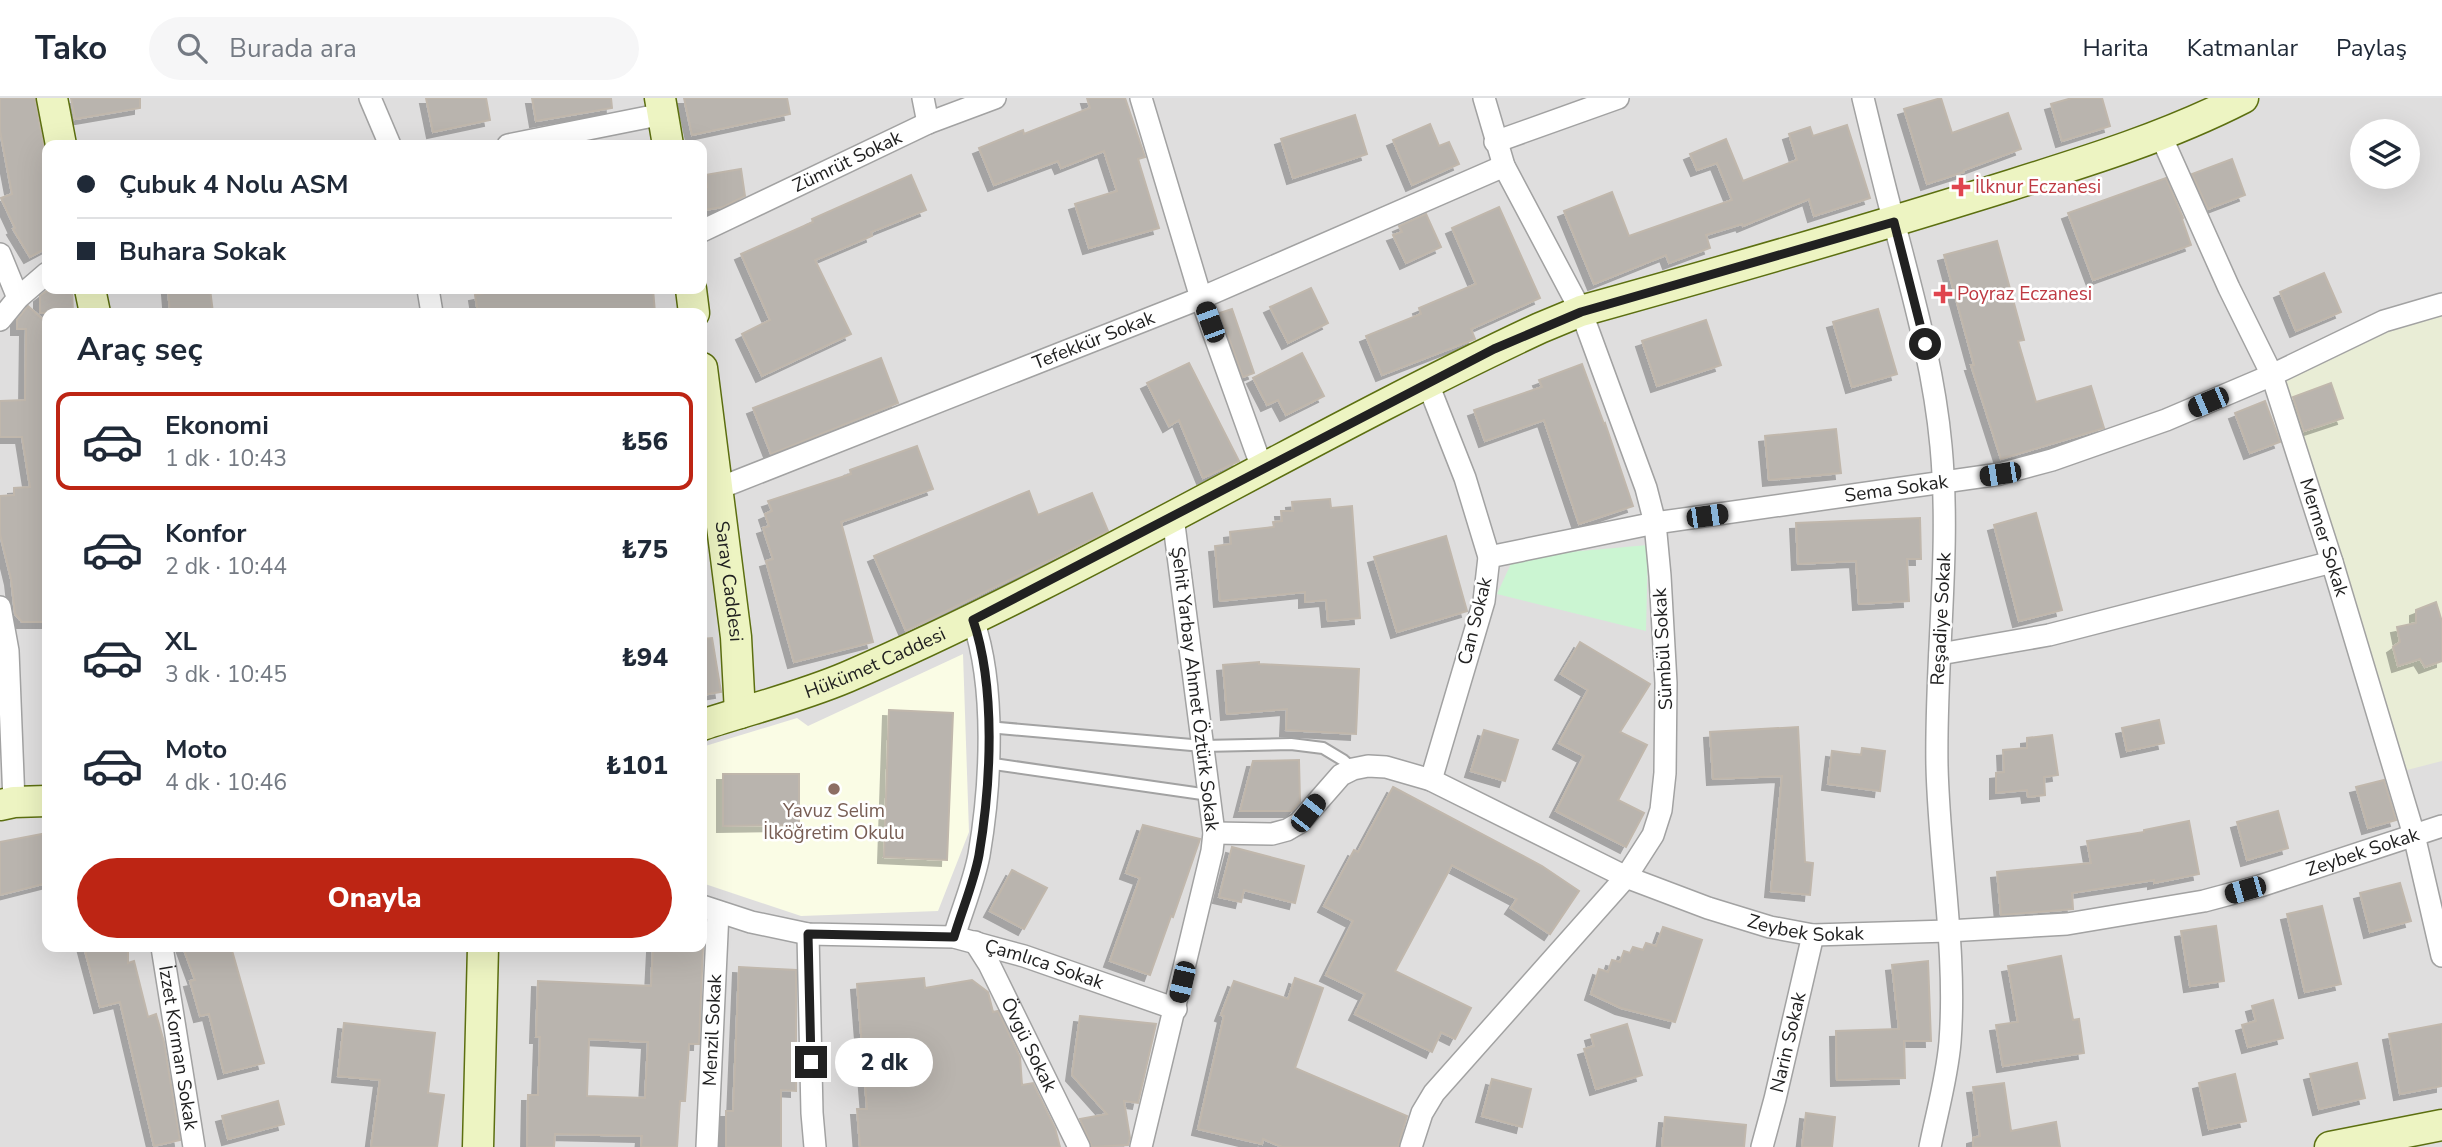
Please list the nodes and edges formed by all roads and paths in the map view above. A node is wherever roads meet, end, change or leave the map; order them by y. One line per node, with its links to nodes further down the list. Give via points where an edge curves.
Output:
1 (52, 98): 13 (street)
2 (370, 98): 14 (street)
3 (923, 98): 11 (street)
4 (995, 98): 11 (street, Zümrüt Sokak)
5 (1141, 98): 24 (street)
6 (1484, 98): 17 (street, Sümbül Sokak)
7 (1618, 98): 17 (street)
8 (1863, 98): 19 (street, Reşadiye Sokak)
9 (2243, 98): 12 (street, Hükümet Caddesi)
10 (662, 106): 15 (street); 16 (street)
11 (928, 123): 20 (street, Zümrüt Sokak)
12 (2161, 136): 19 (street, Hükümet Caddesi); 28 (street, Mermer Sokak)
13 (60, 140)
14 (388, 140)
15 (528, 140)
16 (667, 140)
17 (1495, 142): 18 (street, Sümbül Sokak)
18 (1504, 166): 24 (street, Tefekkür Sokak); 26 (street, Sümbül Sokak)
19 (1894, 222): 26 (street, Hükümet Caddesi); 32 (street, Reşadiye Sokak, via 1930,366)
20 (707, 229)
21 (0, 254): 23 (street)
22 (42, 277): 23 (street)
23 (18, 298): 27 (street)
24 (1201, 298): 31 (street); 33 (street, Tefekkür Sokak)
25 (2442, 304): 28 (street, Sema Sokak, via 2384,321)
26 (1581, 312): 29 (street, Hükümet Caddesi, via 1494,349); 35 (street, Sümbül Sokak, via 1640,466)
27 (0, 320)
28 (2272, 374): 32 (street, Sema Sokak, via 2166,420 2052,460); 37 (street, Mermer Sokak)
29 (1428, 384): 31 (street, Hükümet Caddesi); 36 (street, Can Sokak, via 1465,478)
30 (707, 444): 33 (street, Saray Caddesi)
31 (1262, 468): 34 (street, Hükümet Caddesi)
32 (1944, 484): 35 (street, Sema Sokak); 41 (street, Reşadiye Sokak)
33 (710, 490): 42 (street, Saray Caddesi, via 736,637)
34 (1173, 517): 39 (street, Hükümet Caddesi); 45 (street, Şehit Yarbay Ahmet Öztürk Sokak)
35 (1655, 523): 36 (street, Sema Sokak); 55 (street, Sümbül Sokak, via 1666,683 1665,774 1653,835)
36 (1489, 557): 48 (street, Can Sokak, via 1484,601)
37 (2332, 562): 41 (street, via 2049,635); 54 (street, Mermer Sokak)
38 (0, 607): 40 (street)
39 (973, 620): 42 (street, Hükümet Caddesi, via 845,678); 44 (street, via 982,646)
40 (4, 651): 51 (street)
41 (1940, 654): 57 (street, Reşadiye Sokak, via 1937,765)
42 (740, 713): 43 (street, Hükümet Caddesi)
43 (707, 723)
44 (988, 727): 45 (lane); 46 (street)
45 (1203, 746): 47 (lane, via 1324,748); 49 (street, Şehit Yarbay Ahmet Öztürk Sokak)
46 (987, 763): 49 (lane); 60 (street)
47 (1353, 769): 48 (street, Zeybek Sokak, via 1387,767); 53 (street, via 1335,780 1299,823 1287,830)
48 (1431, 780): 55 (street, Zeybek Sokak)
49 (1209, 795): 53 (street, Şehit Yarbay Ahmet Öztürk Sokak)
50 (42, 801): 51 (street)
51 (7, 803)
52 (2442, 826): 54 (street, Zeybek Sokak)
53 (1214, 833): 64 (street, Şehit Yarbay Ahmet Öztürk Sokak)
54 (2414, 835): 57 (street, Zeybek Sokak, via 2204,901 2067,924); 63 (street, Mermer Sokak)
55 (1626, 877): 59 (street, Zeybek Sokak, via 1707,908); 72 (street, Sümbül Sokak, via 1434,1093)
56 (710, 909): 58 (street, Çamlıca Sokak); 68 (street, Menzil Sokak)
57 (1948, 931): 59 (street, Zeybek Sokak); 74 (street, Reşadiye Sokak, via 1950,1042)
58 (808, 934): 60 (street, Çamlıca Sokak); 69 (street)
59 (1813, 934): 73 (street, Narin Sokak)
60 (965, 940): 64 (street, Çamlıca Sokak); 70 (street, Övgü Sokak, via 989,964)
61 (163, 952): 66 (street, İzzet Korman Sokak)
62 (483, 952): 67 (street)
63 (2442, 956)
64 (1176, 1009): 71 (street, Şehit Yarbay Ahmet Öztürk Sokak)
65 (2442, 1125): 75 (street)
66 (194, 1147)
67 (478, 1147)
68 (707, 1147)
69 (815, 1147)
70 (1079, 1147)
71 (1141, 1147)
72 (1411, 1147)
73 (1762, 1147)
74 (1930, 1147)
75 (2330, 1147)

